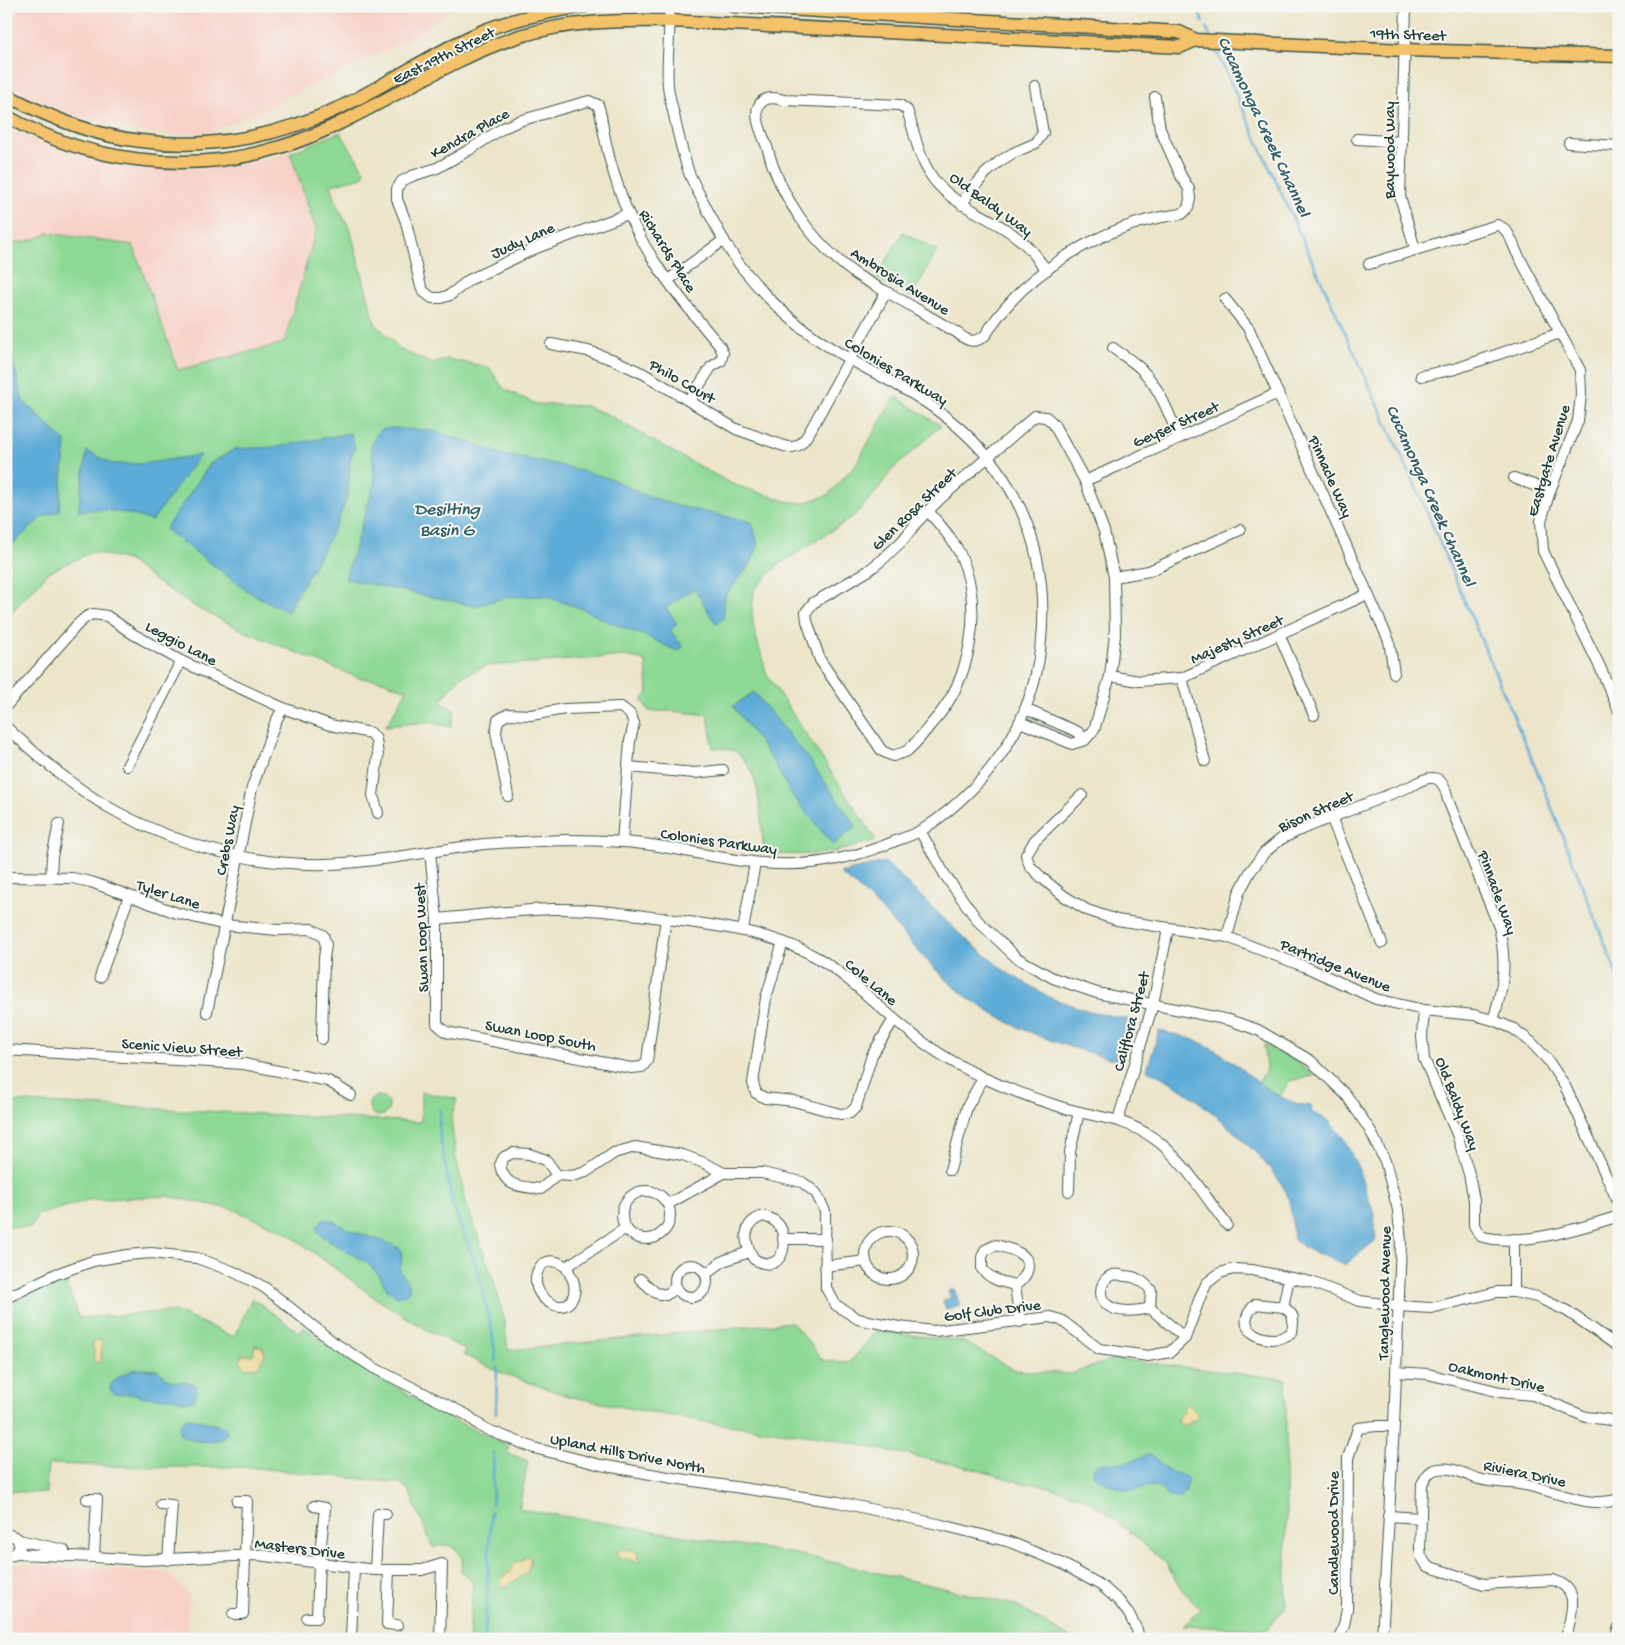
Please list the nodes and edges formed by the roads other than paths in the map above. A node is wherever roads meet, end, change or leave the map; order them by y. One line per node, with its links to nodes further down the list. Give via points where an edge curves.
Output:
1 (585, 6): 10 (main road, East 19th Street, via 521,18 483,31 343,106 304,123 248,137 205,143 141,141 111,136 80,127)
2 (669, 6): 5 (street, Colonies Parkway)
3 (734, 6): 6 (main road, via 1179,32)
4 (1406, 6): 7 (street, Baywood Way)
5 (670, 21): 6 (main road, East 19th Street, via 1180,47); 14 (main road, East 19th Street, via 603,21 521,36 483,50 312,136 275,149 218,160 174,162 106,153 69,144); 21 (street, Colonies Parkway, via 668,86 679,137 691,178)
6 (1196, 40): 7 (main road, 19th Street)
7 (1404, 50): 8 (main road, 19th Street); 16 (street, Baywood Way)
8 (1619, 56)
9 (1035, 86): 19 (street, via 1043,133 1036,143 993,167 975,185)
10 (6, 95)
11 (1155, 97): 24 (street, via 1160,129 1189,189 1188,208 1182,214 1159,217 1118,230 1070,254)
12 (589, 102): 20 (street, Richards Place, via 598,105 602,114 608,155); 27 (street, Kendra Place, via 540,114 503,128 436,168 402,181 397,189 397,199 406,222 420,283 423,291)
13 (760, 103): 19 (street, Old Baldy Way, via 766,98 776,98 900,105 907,110 920,155 931,176); 26 (street, Ambrosia Avenue, via 756,112 770,162 796,212 833,255)
14 (6, 116)
15 (1357, 139): 16 (street)
16 (1402, 142): 22 (street, Baywood Way, via 1400,196)
17 (1569, 143): 18 (street)
18 (1619, 146)
19 (962, 205): 24 (street, Old Baldy Way, via 1020,239)
20 (628, 214): 25 (street, Richards Place); 27 (street, Judy Lane, via 536,248 469,280 450,295)
21 (724, 240): 25 (street); 32 (street, Colonies Parkway, via 766,296 795,322)
22 (1415, 249): 23 (street); 29 (street, Eastgate Avenue, via 1497,225 1503,227)
23 (1369, 264)
24 (1047, 270): 26 (street, Ambrosia Avenue, via 1022,291 1003,310 984,337 975,342 966,340)
25 (668, 280): 35 (street, Richards Place, via 723,353 721,361 712,367)
26 (886, 292): 32 (street)
27 (432, 298)
28 (1225, 299): 34 (street, Pinnacle Way, via 1249,329)
29 (1560, 333): 33 (street); 40 (street, Eastgate Avenue, via 1580,370 1581,395 1578,421)
30 (551, 344): 35 (street, Philo Court, via 614,360)
31 (1113, 348): 36 (street, via 1148,377 1166,406)
32 (850, 359): 35 (street, Philo Court, via 798,447 790,448 736,429); 37 (street, Colonies Parkway, via 933,407 967,434)
33 (1421, 376)
34 (1278, 393): 36 (street, Geyser Street); 44 (street, Pinnacle Way)
35 (690, 400)
36 (1178, 438): 39 (street, Geyser Street)
37 (989, 457): 39 (street, Glen Rosa Street, via 1035,416 1046,417 1053,423); 41 (street, Glen Rosa Street); 52 (street, Colonies Parkway, via 1009,484 1024,514 1040,572 1042,639)
38 (1514, 478): 40 (street)
39 (1085, 481): 43 (street, via 1104,531)
40 (1550, 491): 53 (street, Eastgate Avenue, via 1541,521 1544,551)
41 (928, 511): 41 (street, Glen Rosa Street, via 960,553 969,580 972,608 970,640 963,671 949,701 906,751 893,756 882,751 820,660 806,612 813,603 883,559)
42 (1240, 530): 43 (street, via 1149,571)
43 (1114, 577): 48 (street, via 1115,636)
44 (1368, 594): 45 (street, Majesty Street); 47 (street, Pinnacle Way, via 1389,641)
45 (1279, 634): 49 (street, Majesty Street); 54 (street)
46 (181, 661): 50 (street, Leggio Lane, via 107,616 93,614 78,625); 51 (street, Leggio Lane); 59 (street)
47 (1394, 673)
48 (1110, 676): 49 (street, Majesty Street, via 1139,681); 57 (street, via 1094,730)
49 (1182, 678): 58 (street)
50 (6, 706)
51 (282, 708): 65 (street, Leggio Lane, via 330,725 370,733 376,739 378,756 373,795); 71 (street, Crebs Way, via 252,788)
52 (1025, 709): 55 (street, Colonies Parkway); 57 (street, via 1078,732)
53 (1619, 711)
54 (1314, 714)
55 (1020, 722): 57 (street, via 1072,744); 68 (street, Colonies Parkway, via 1008,747 981,781 957,804)
56 (6, 727): 71 (street, Colonies Parkway, via 77,786 114,811 199,846)
57 (1085, 740)
58 (1205, 761)
59 (127, 766)
60 (628, 767): 61 (street, via 695,773); 64 (street, via 634,723 630,714 621,707 508,714 498,720 496,732); 69 (street)
61 (723, 770)
62 (1438, 779): 66 (street, Bison Street, via 1422,779); 89 (street, Pinnacle Way, via 1445,786 1503,942 1504,976)
63 (1082, 795): 79 (street, Partridge Avenue, via 1035,840 1026,855 1030,866 1064,896 1087,910 1116,920)
64 (508, 796)
65 (378, 813)
66 (1331, 817): 81 (street, Bison Street, via 1281,839 1264,853 1238,893); 83 (street)
67 (59, 824): 74 (street)
68 (920, 831): 72 (street, Colonies Parkway, via 841,860 809,864); 85 (street, Tanglewood Avenue, via 945,875 978,921 1018,958 1053,978 1097,993)
69 (622, 842): 70 (street, Colonies Parkway, via 529,841); 72 (street, Colonies Parkway)
70 (430, 852): 71 (street, Colonies Parkway, via 329,864 289,863); 77 (street, Swan Loop West)
71 (238, 856): 78 (street, Crebs Way)
72 (755, 863): 80 (street)
73 (6, 877): 74 (street, Tyler Lane)
74 (51, 877): 75 (street, Tyler Lane, via 91,882)
75 (129, 896): 78 (street, Tyler Lane); 84 (street)
76 (666, 918): 77 (street, Cole Lane, via 556,909); 80 (street, Cole Lane); 90 (street, Swan Loop South, via 647,1060 642,1067 631,1068 446,1032)
77 (437, 919): 90 (street, Swan Loop West)
78 (225, 925): 87 (street, Crebs Way); 91 (street, Tyler Lane, via 311,930 323,935 326,945)
79 (1168, 929): 81 (street, Partridge Avenue); 85 (street, Califlora Street)
80 (743, 930): 82 (street, Cole Lane)
81 (1227, 937): 86 (street, Partridge Avenue, via 1306,967 1376,1000)
82 (783, 942): 88 (street, Cole Lane, via 818,958 838,972); 88 (street, via 766,998 753,1084 756,1093 765,1098 794,1101 840,1114 850,1113 856,1107 872,1055)
83 (1382, 944)
84 (100, 977)
85 (1153, 1004): 96 (street, Califlora Street); 120 (street, Tanglewood Avenue, via 1229,1020 1258,1030 1311,1061 1347,1096 1370,1130 1385,1162 1398,1210 1401,1242)
86 (1424, 1010): 89 (street, Partridge Avenue); 108 (street, Old Baldy Way, via 1424,1059 1457,1134 1474,1200 1474,1225 1480,1236 1492,1240)
87 (207, 1012)
88 (894, 1020): 93 (street, Cole Lane)
89 (1493, 1020): 102 (street, Partridge Avenue, via 1514,1029 1547,1059 1565,1086)
90 (437, 1024)
91 (322, 1039)
92 (6, 1050): 94 (street, Scenic View Street, via 244,1064 328,1081)
93 (983, 1078): 95 (street, Cole Lane); 97 (street, via 967,1107)
94 (351, 1095)
95 (1079, 1112): 96 (street, Cole Lane); 100 (street, via 1070,1152)
96 (1118, 1120): 104 (street, Cole Lane, via 1154,1138 1174,1157)
97 (950, 1170)
98 (724, 1173): 99 (street, via 683,1155 635,1147 614,1153 586,1172 572,1176); 101 (street); 107 (street, Golf Club Drive, via 762,1173 802,1182 816,1193 825,1211)
99 (557, 1175): 99 (street, via 546,1160 529,1154 513,1153 504,1157 500,1165 508,1182 522,1186 540,1189)
100 (1069, 1191)
101 (668, 1204): 105 (street, via 670,1220 662,1233 655,1237 639,1238); 105 (street, via 663,1197 649,1190 634,1194 624,1206)
102 (1619, 1204)
103 (1619, 1216): 108 (street, via 1568,1232)
104 (1227, 1225)
105 (626, 1228): 112 (street)
106 (783, 1239): 107 (street); 109 (street, via 782,1252 776,1262 758,1262); 109 (street, via 777,1223 763,1216 755,1219 747,1232)
107 (826, 1239): 111 (street, Golf Club Drive)
108 (1514, 1239): 118 (street)
109 (749, 1252): 113 (street, via 723,1261)
110 (866, 1261): 110 (street, via 869,1268 882,1278 898,1278 910,1267 913,1251 906,1238 884,1232 867,1246); 111 (street)
111 (825, 1266): 123 (street, Golf Club Drive, via 826,1288 836,1305 858,1319 934,1331)
112 (566, 1267): 112 (street, via 560,1263 544,1263 535,1276 538,1292 560,1307 568,1305 574,1293)
113 (706, 1274): 117 (street, via 698,1267 682,1268 676,1276); 117 (street, via 707,1284 698,1296 688,1296)
114 (1289, 1278): 120 (street, via 1360,1300); 121 (street); 124 (street, via 1252,1270 1234,1269 1220,1273 1204,1289)
115 (640, 1279): 117 (street, via 656,1293 666,1295)
116 (1015, 1286): 116 (street, via 1024,1279 1027,1261 1021,1254 996,1245 985,1250 982,1269 989,1277); 123 (street)
117 (676, 1287)
118 (1514, 1292): 120 (street, via 1497,1292 1431,1308); 125 (street, via 1538,1296 1567,1311)
119 (6, 1298): 154 (street, Upland Hills Drive North, via 56,1274 94,1261 151,1253 197,1258 232,1270 264,1287 333,1342 374,1368 467,1415 483,1428 534,1448 601,1465 838,1502 1010,1542 1061,1563 1102,1586 1129,1614)
120 (1398, 1306): 126 (street, Tanglewood Avenue)
121 (1283, 1307): 121 (street, via 1256,1304 1249,1310 1247,1328 1259,1337 1286,1337 1292,1332 1294,1320 1291,1312)
122 (1150, 1308): 122 (street, via 1151,1290 1142,1280 1112,1275 1104,1281 1100,1290 1106,1304 1135,1312); 124 (street)
123 (1020, 1322): 124 (street, Golf Club Drive, via 1050,1317 1061,1320 1099,1349 1148,1356 1170,1352)
124 (1185, 1338)
125 (1619, 1347)
126 (1396, 1372): 127 (street, Oakmont Drive, via 1428,1374 1500,1392 1533,1395 1586,1417); 128 (street, Tanglewood Avenue)
127 (1619, 1421)
128 (1394, 1426): 135 (street, Tanglewood Avenue); 155 (street, Candlewood Drive, via 1358,1428 1348,1458 1347,1609)
129 (87, 1499): 142 (street, via 97,1500)
130 (1619, 1499): 136 (street, Riviera Drive, via 1606,1504 1590,1502 1526,1485 1480,1479 1449,1468 1436,1469 1427,1474 1422,1484)
131 (237, 1501): 140 (street, via 248,1501)
132 (161, 1504): 143 (street, via 172,1505)
133 (314, 1506): 144 (street, via 325,1508)
134 (386, 1514): 146 (street, via 378,1514)
135 (1388, 1516): 136 (street); 156 (street, Tanglewood Avenue)
136 (1421, 1518): 157 (street, via 1421,1556 1427,1566 1484,1584 1553,1580 1563,1583 1570,1589 1573,1601)
137 (6, 1536): 138 (street, Masters Drive)
138 (19, 1540): 139 (street); 142 (street, Masters Drive)
139 (17, 1554): 141 (street, Masters Drive); 142 (street, Masters Drive)
140 (245, 1555): 143 (street, Masters Drive); 144 (street, Masters Drive); 148 (street, via 242,1614)
141 (6, 1556)
142 (94, 1556): 143 (street, Masters Drive)
143 (168, 1560)
144 (319, 1562): 145 (street, Masters Drive); 149 (street, via 317,1618)
145 (354, 1568): 146 (street, Masters Drive); 152 (street)
146 (375, 1570): 147 (street, Masters Drive)
147 (389, 1570): 150 (street, via 387,1624); 153 (street, Masters Drive, via 422,1570 442,1564)
148 (233, 1614)
149 (307, 1618)
150 (397, 1625)
151 (1619, 1627): 158 (street)
152 (351, 1639)
153 (440, 1639)
154 (1139, 1639)
155 (1339, 1639)
156 (1382, 1639)
157 (1566, 1639)
158 (1615, 1639)

